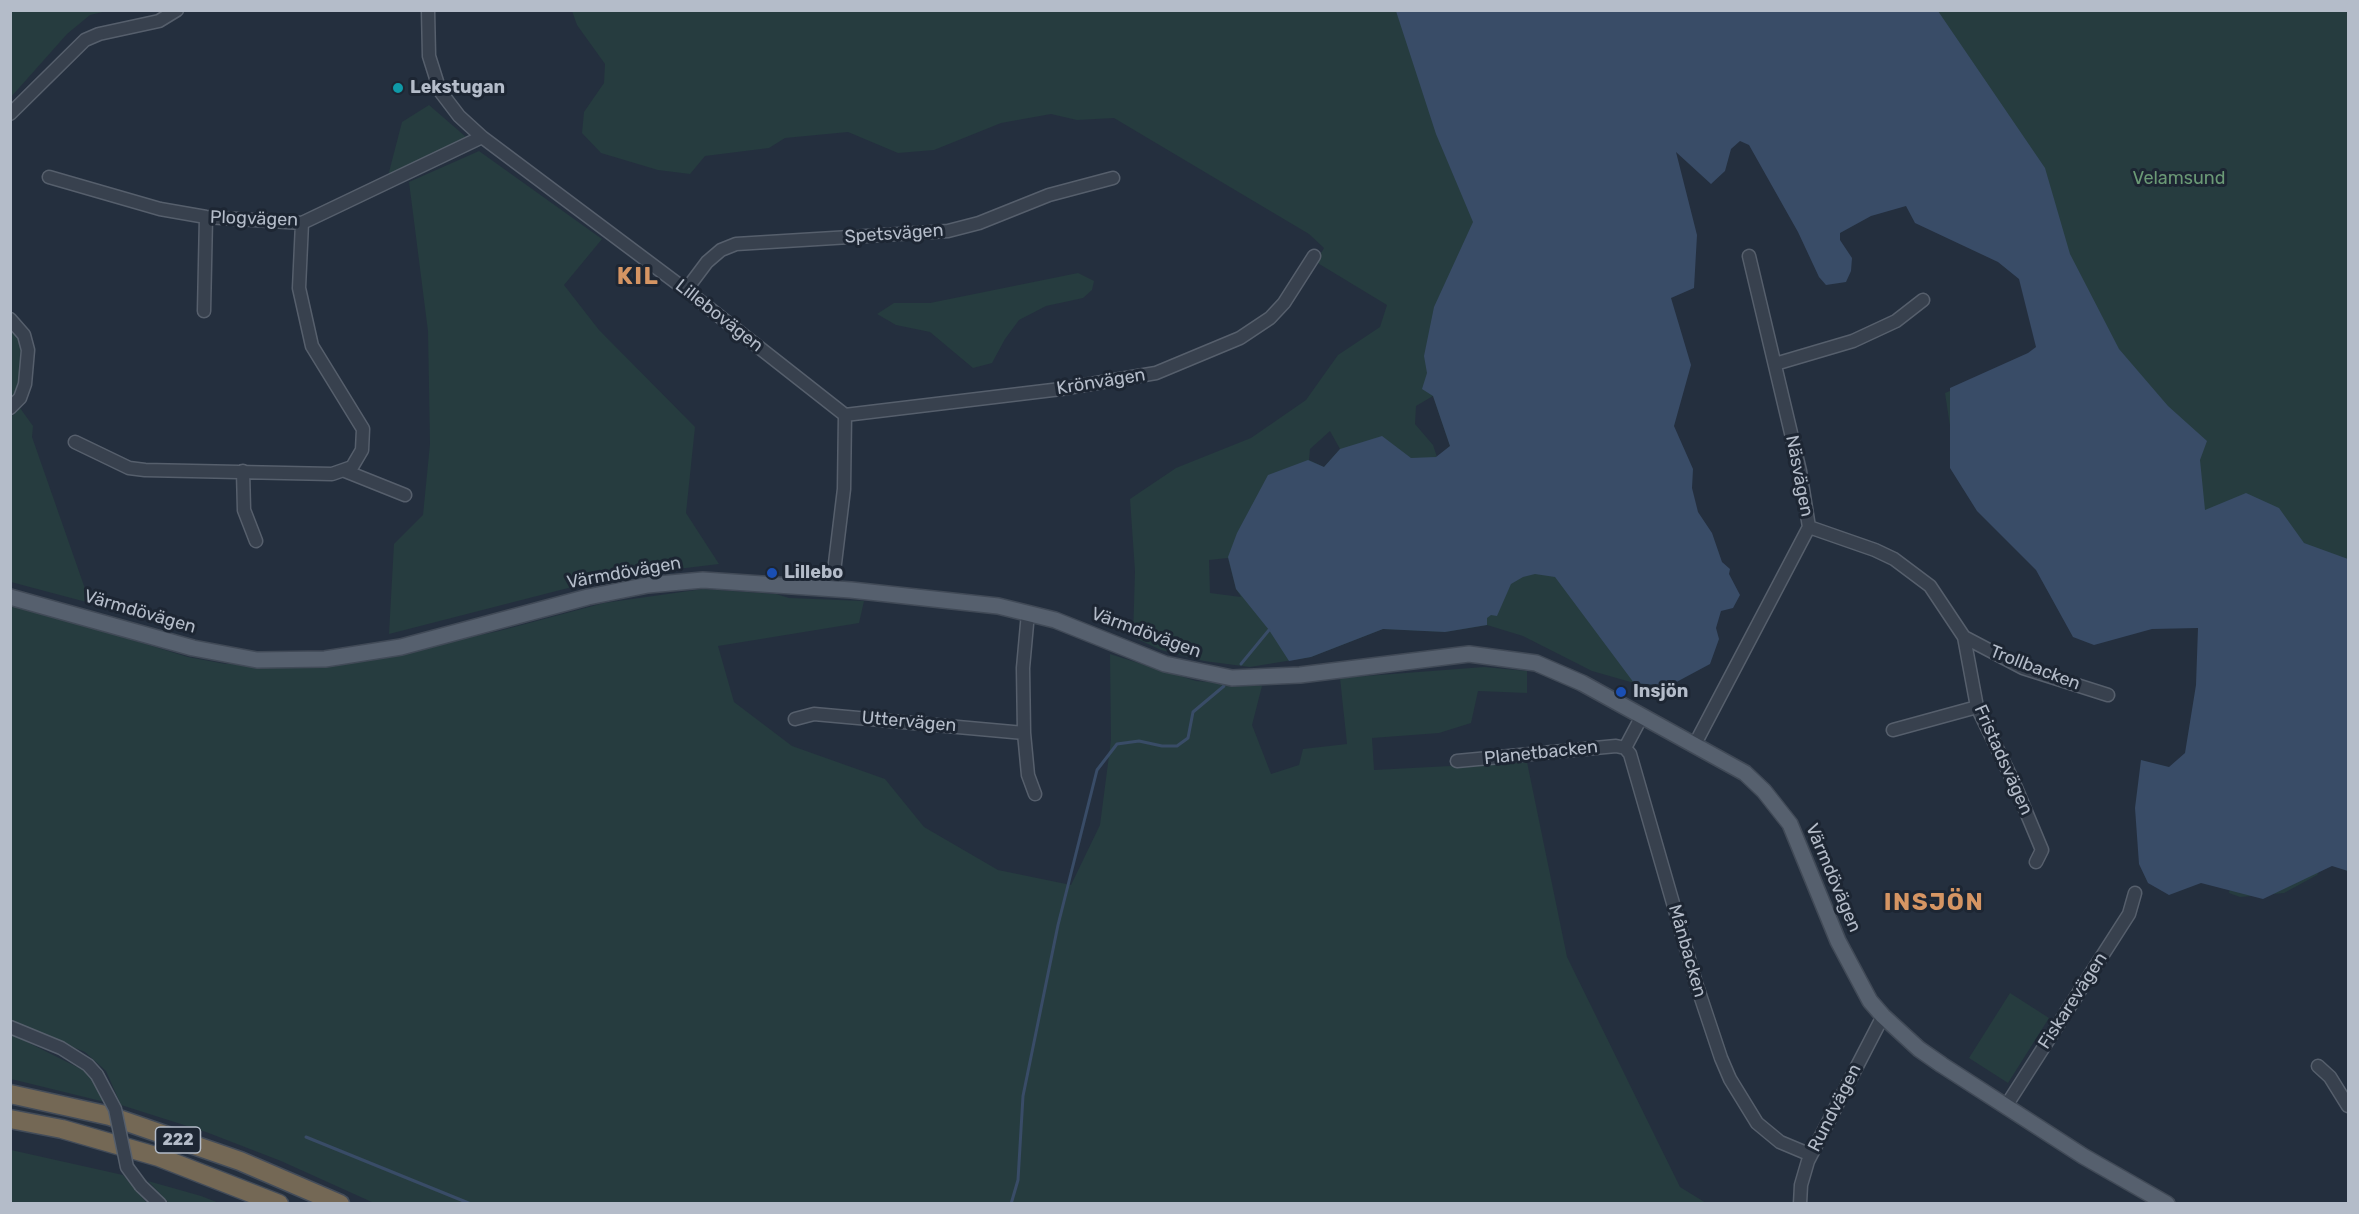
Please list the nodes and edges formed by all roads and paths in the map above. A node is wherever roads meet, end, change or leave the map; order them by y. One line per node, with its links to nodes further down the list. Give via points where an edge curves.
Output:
1 (177, 10): 3 (street, via 159,21 99,33 85,40)
2 (428, 10): 4 (street, Lillebovägen, via 429,56 440,91)
3 (10, 114)
4 (482, 137): 8 (street, Plogvägen); 11 (street, Lillebovägen)
5 (49, 177): 7 (street, Plogvägen, via 160,209)
6 (1113, 178): 11 (street, Spetsvägen, via 1049,195 948,231 736,244 707,262)
7 (206, 217): 8 (street, Plogvägen); 13 (street)
8 (302, 223): 20 (street, via 299,288 312,346 363,429 362,450)
9 (1314, 256): 17 (street, Krönvägen, via 1270,318 1240,338 1156,373 1061,389)
10 (1749, 256): 15 (street, Näsvägen)
11 (686, 290): 17 (street, Lillebovägen)
12 (1923, 300): 15 (street, via 1896,321 1853,341)
13 (204, 311)
14 (10, 319): 16 (street, via 24,335 28,350 25,384 20,398)
15 (1775, 364): 22 (street, Näsvägen, via 1803,482)
16 (10, 408)
17 (845, 415): 24 (street, via 844,489)
18 (75, 442): 19 (street, via 129,468)
19 (243, 471): 20 (street); 23 (street, via 244,510)
20 (345, 471): 21 (street)
21 (405, 495)
22 (1809, 527): 27 (street, Fristadsvägen, via 1894,559 1930,586); 34 (street, Näsvägen)
23 (256, 541)
24 (832, 588): 25 (main road, Värmdövägen, via 730,581 648,585 401,647 293,661 227,656); 26 (main road, Värmdövägen, via 962,600)
25 (10, 597)
26 (1028, 613): 30 (main road, Värmdövägen, via 1165,664 1232,678 1300,675 1470,654 1514,658 1582,683); 33 (street, via 1023,668)
27 (1964, 637): 28 (street, Trollbacken, via 2023,668); 29 (street, Fristadsvägen)
28 (2108, 694)
29 (1977, 707): 32 (street); 38 (street, Fristadsvägen, via 2042,850)
30 (1642, 716): 34 (main road, Värmdövägen); 35 (street)
31 (795, 719): 33 (street, Uttervägen, via 814,714)
32 (1893, 730)
33 (1024, 733): 37 (street, via 1028,775)
34 (1695, 744): 40 (main road, Värmdövägen, via 1745,773 1790,824 1838,941 1870,1001)
35 (1625, 748): 36 (street, Planetbacken); 47 (street, Månbacken, via 1630,754 1709,1023 1730,1079 1768,1134)
36 (1457, 761)
37 (1035, 794)
38 (2036, 862)
39 (2135, 893): 44 (street, Fiskarevägen, via 2129,914)
40 (1883, 1016): 44 (main road, Värmdövägen, via 1918,1049); 47 (street, Rundvägen)
41 (10, 1027): 48 (street, bridge, via 61,1048 97,1075 115,1108 127,1167)
42 (2318, 1066): 45 (street)
43 (10, 1094): 50 (highway, 222, via 110,1116 240,1161)
44 (2006, 1106): 52 (main road, Värmdövägen, via 2083,1156)
45 (2349, 1106)
46 (10, 1119): 49 (highway, 222, via 62,1129 159,1157)
47 (1811, 1155): 51 (street, Rundvägen, via 1803,1176)
48 (160, 1203)
49 (279, 1203)
50 (340, 1203)
51 (1800, 1203)
52 (2167, 1203)

